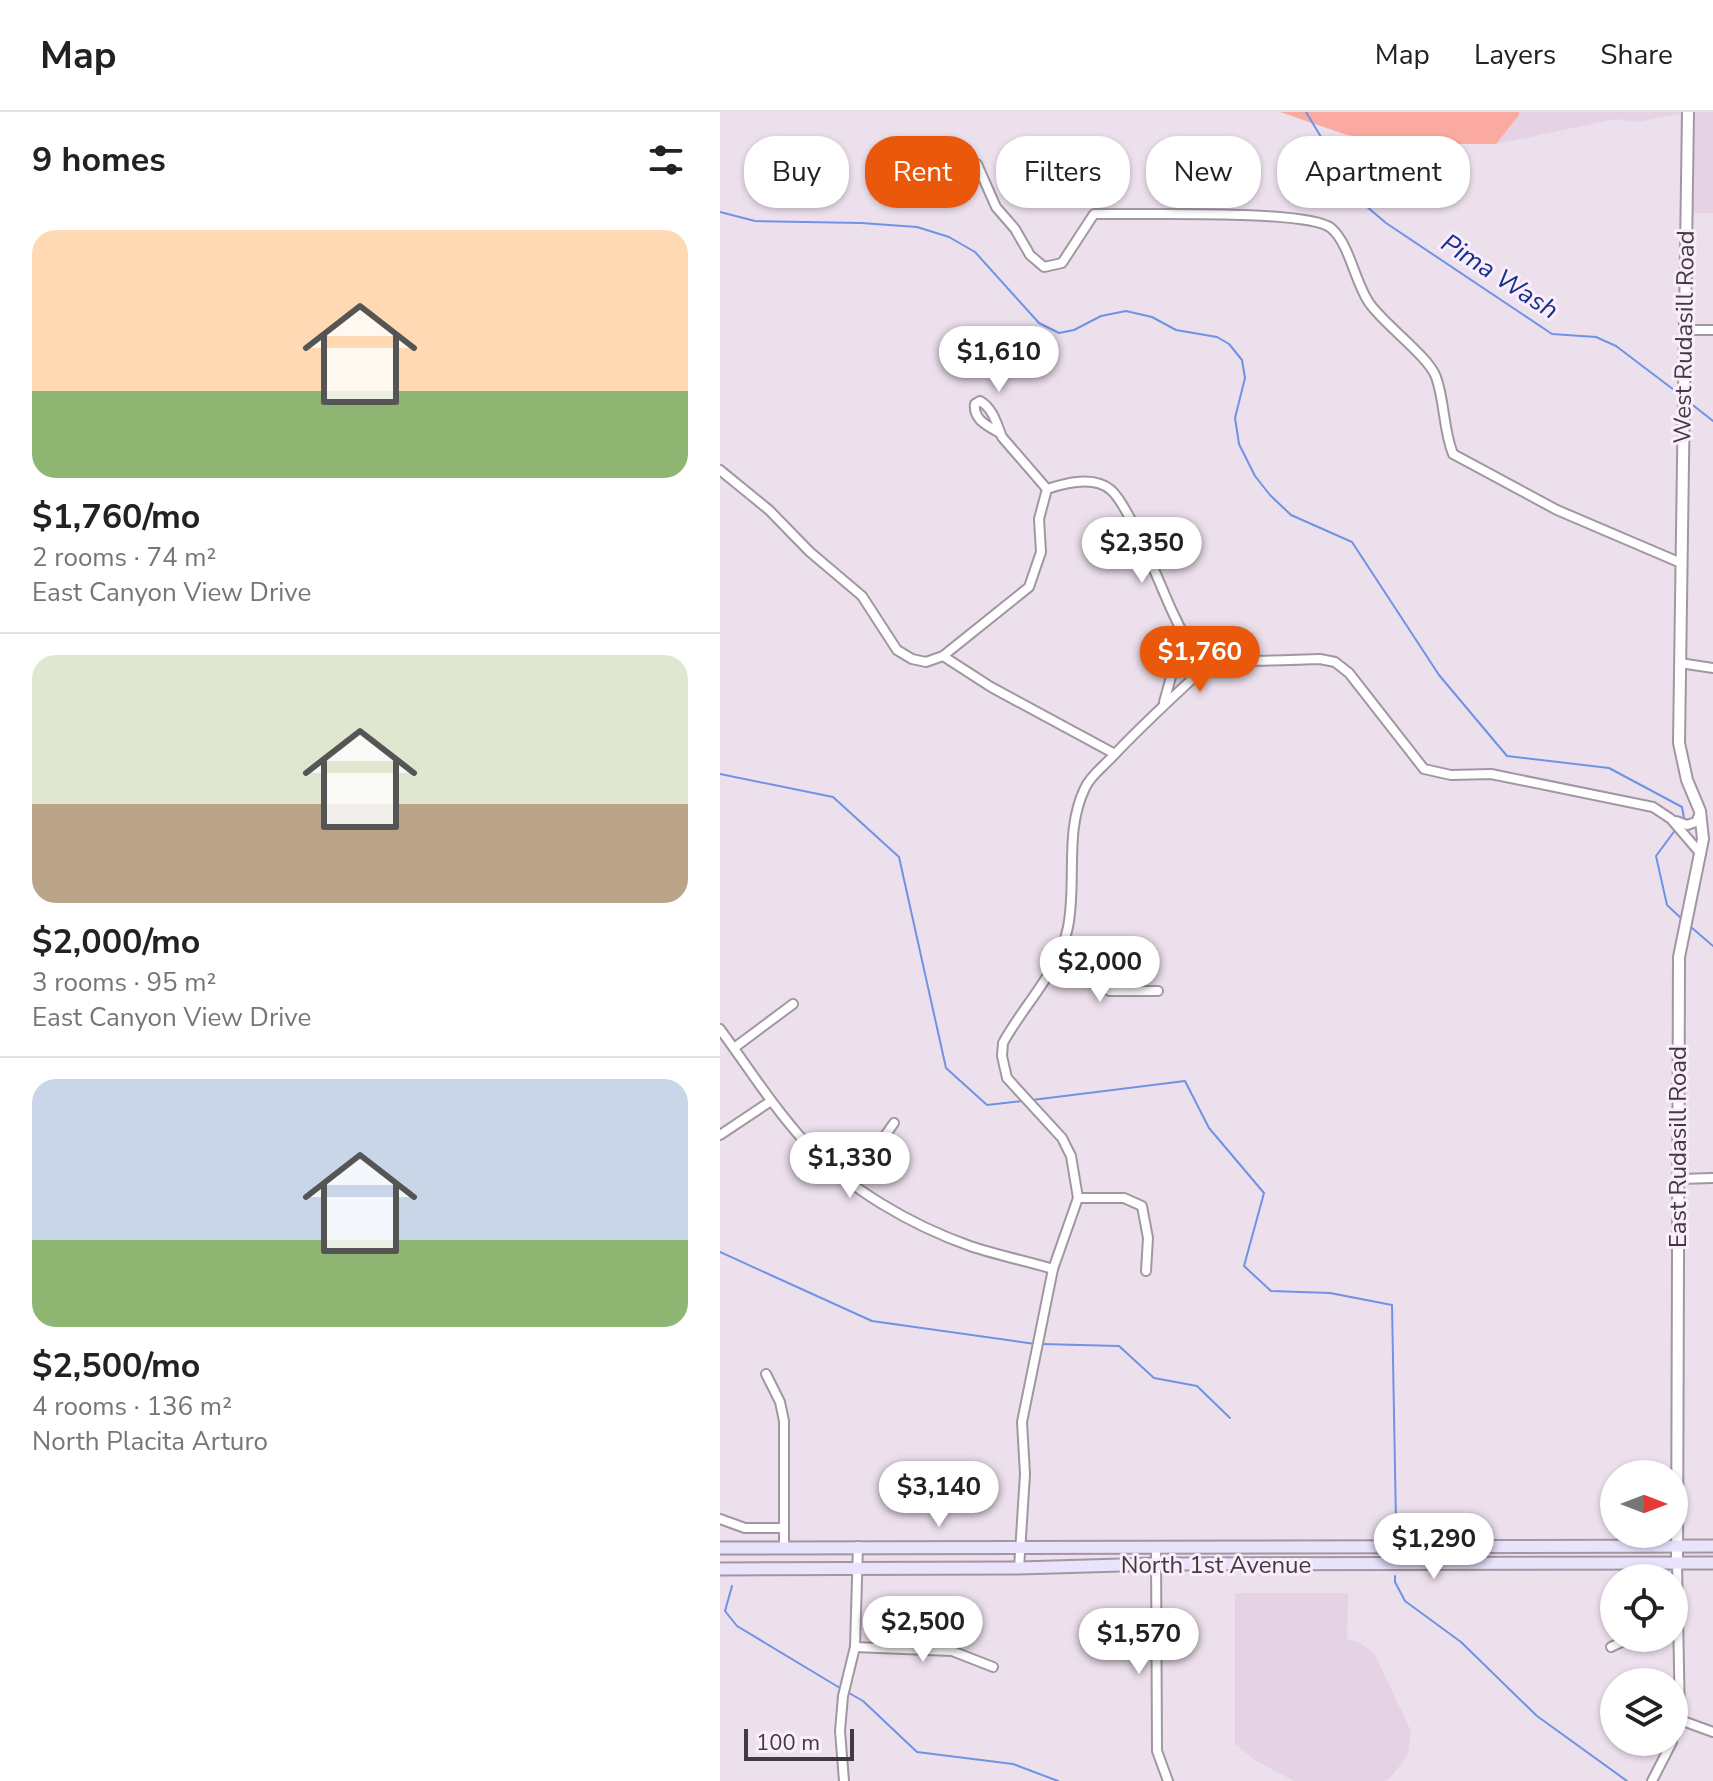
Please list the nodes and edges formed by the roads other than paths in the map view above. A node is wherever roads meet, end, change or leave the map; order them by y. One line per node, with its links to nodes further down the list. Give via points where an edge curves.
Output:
1 (1688, 112): 3 (street, West Rudasill Road)
2 (980, 171): 8 (street, via 996,207 1044,267 1062,263 1094,214 1246,215 1308,220 1330,228 1368,302 1435,374 1453,454 1557,510)
3 (1686, 330): 4 (street); 8 (street, West Rudasill Road)
4 (1713, 330)
5 (1000, 433): 7 (street)
6 (720, 470): 10 (street, via 862,596 897,650 926,662)
7 (1047, 489): 9 (street, via 1075,481 1111,490); 10 (street, via 1039,519 1041,552 1029,587)
8 (1681, 563): 12 (street, East Rudasill Road)
9 (1183, 634): 11 (street, via 1197,651); 14 (street)
10 (943, 656): 15 (street)
11 (1214, 659): 14 (street); 17 (street, via 1335,662 1360,684 1424,769 1530,781 1653,807)
12 (1680, 663): 13 (street); 16 (street, East Rudasill Road, via 1679,743)
13 (1713, 668)
14 (1164, 703): 15 (street)
15 (1115, 754): 19 (street, via 1086,785 1077,809 1068,927)
16 (1700, 813): 17 (street, via 1687,825); 18 (street, East Rudasill Road)
17 (1669, 817): 18 (street)
18 (1701, 854): 28 (street, East Rudasill Road, via 1679,957)
19 (1054, 966): 20 (street, via 1110,991); 30 (street, via 1009,1031 1002,1056 1007,1078 1062,1138 1071,1156)
20 (1158, 991)
21 (793, 1004): 23 (street)
22 (720, 1029): 23 (street)
23 (734, 1048): 24 (street)
24 (771, 1101): 26 (street); 29 (street, via 806,1144)
25 (894, 1123): 29 (street)
26 (720, 1135)
27 (1713, 1178): 28 (street)
28 (1679, 1179): 34 (street, East Rudasill Road)
29 (852, 1182): 31 (street, via 899,1215 970,1246)
30 (1078, 1198): 31 (street); 32 (street, via 1124,1198 1142,1206 1148,1238)
31 (1053, 1269): 43 (street, via 1022,1422)
32 (1146, 1271)
33 (766, 1374): 36 (street, via 784,1421)
34 (1678, 1460)
35 (720, 1519): 36 (street, via 745,1528)
36 (784, 1528): 42 (street)
37 (1600, 1545): 40 (main road, North 1st Avenue)
38 (1688, 1545): 41 (main road, North 1st Avenue)
39 (858, 1546): 42 (main road, North 1st Avenue); 43 (main road, North 1st Avenue); 49 (street)
40 (1156, 1546): 43 (main road, North 1st Avenue); 48 (street)
41 (1713, 1546)
42 (784, 1547): 44 (main road, North 1st Avenue)
43 (1020, 1547): 50 (street)
44 (720, 1548)
45 (1678, 1548): 46 (street, East Rudasill Road)
46 (1677, 1563): 47 (main road, North 1st Avenue); 48 (main road, North 1st Avenue)
47 (1713, 1563)
48 (1155, 1564): 50 (main road, North 1st Avenue); 58 (street, via 1157,1751)
49 (859, 1567): 50 (main road, North 1st Avenue); 51 (main road, North 1st Avenue); 52 (street)
50 (1019, 1568)
51 (720, 1569)
52 (855, 1647): 53 (street, via 952,1651); 57 (street, via 840,1731)
53 (993, 1667)
54 (1688, 1723): 55 (street)
55 (1713, 1732)
56 (1665, 1756): 59 (street)
57 (844, 1781)
58 (1168, 1781)
59 (1652, 1781)

